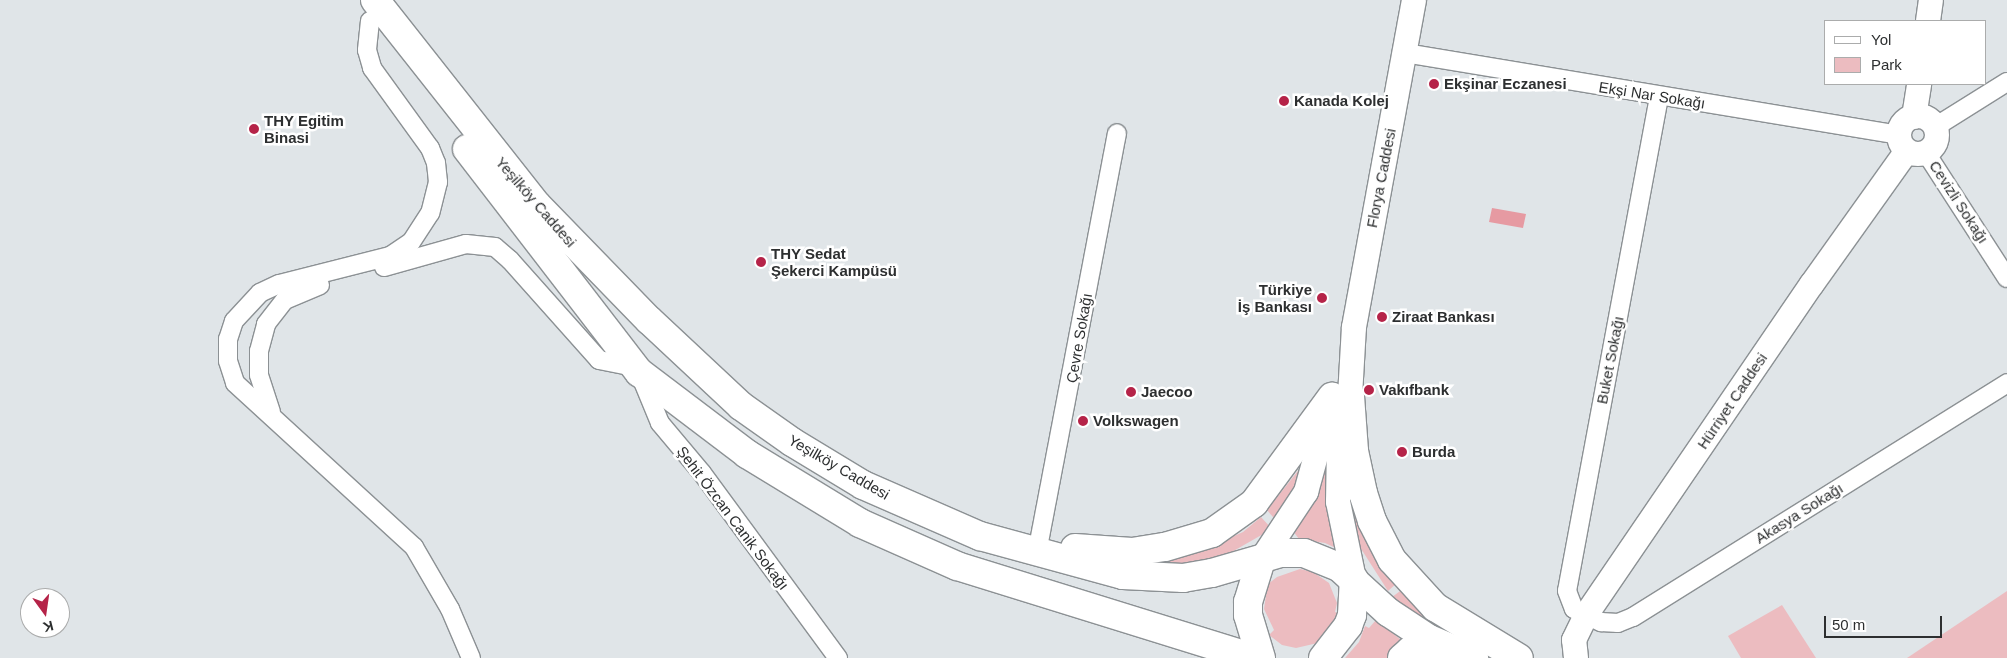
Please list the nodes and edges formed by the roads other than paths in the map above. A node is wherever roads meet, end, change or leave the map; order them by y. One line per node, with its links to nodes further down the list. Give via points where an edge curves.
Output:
1 (354, 0): 4 (highway, Yeşilköy Caddesi)
2 (1414, 0): 6 (main road, Florya Caddesi)
3 (1931, 0): 5 (main road)
4 (373, 11): 13 (street, via 367,50 372,68 430,148 436,163 436,192 426,224 411,242 390,256 269,287 245,306); 16 (highway, Yeşilköy Caddesi); 20 (highway, Yeşilköy Caddesi, via 537,205 710,380 792,442 863,485)
5 (1928, 20)
6 (1405, 53): 9 (street, Ekşi Nar Sokağı); 18 (main road, Florya Caddesi)
7 (2007, 82): 11 (street)
8 (1919, 85): 11 (main road, Hürriyet Caddesi)
9 (1659, 97): 11 (street, Ekşi Nar Sokağı); 24 (street, Buket Sokağı, via 1566,591 1574,609)
10 (1116, 133): 21 (street, Çevre Sokağı)
11 (1916, 136): 12 (street, Cevizli Sokağı); 24 (main road, Hürriyet Caddesi)
12 (2007, 278)
13 (232, 326): 14 (street, via 240,321 250,321 258,326); 15 (street)
14 (261, 343): 15 (street, via 243,358); 16 (street, via 277,307 304,289 476,243 504,253 599,360); 19 (street, via 262,390)
15 (227, 349): 19 (street, via 234,383)
16 (637, 369): 26 (street, Şehit Özcan Canik Sokağı, via 660,423 702,473); 27 (highway, Yeşilköy Caddesi, via 747,454 811,495 908,546 1028,589)
17 (2007, 383): 24 (street, Akasya Sokağı, via 1633,617 1618,623 1601,622)
18 (1341, 396): 21 (highway, via 1254,503 1212,533 1165,547 1132,552 1104,552); 22 (main road, Florya Caddesi, via 1306,492); 23 (main road, Florya Caddesi, via 1336,480); 33 (highway, via 1372,522 1392,560 1434,607)
19 (274, 417): 25 (street, via 414,547 450,609)
20 (980, 536): 21 (highway); 22 (highway, Yeşilköy Caddesi, via 1097,568 1151,578 1212,574)
21 (1039, 542)
22 (1261, 560): 23 (highway, Yeşilköy Caddesi, via 1281,553 1304,553 1339,567); 28 (highway, via 1248,602 1248,615)
23 (1354, 579): 29 (highway, via 1352,615 1348,626); 32 (highway, Yeşilköy Caddesi, via 1408,627 1452,651)
24 (1586, 615): 34 (main road, Hürriyet Caddesi, via 1574,640)
25 (471, 658)
26 (838, 658)
27 (1255, 658)
28 (1261, 658)
29 (1323, 658)
30 (1402, 658): 31 (highway, via 1410,651 1422,651)
31 (1441, 658)
32 (1474, 658)
33 (1519, 658)
34 (1576, 658)

